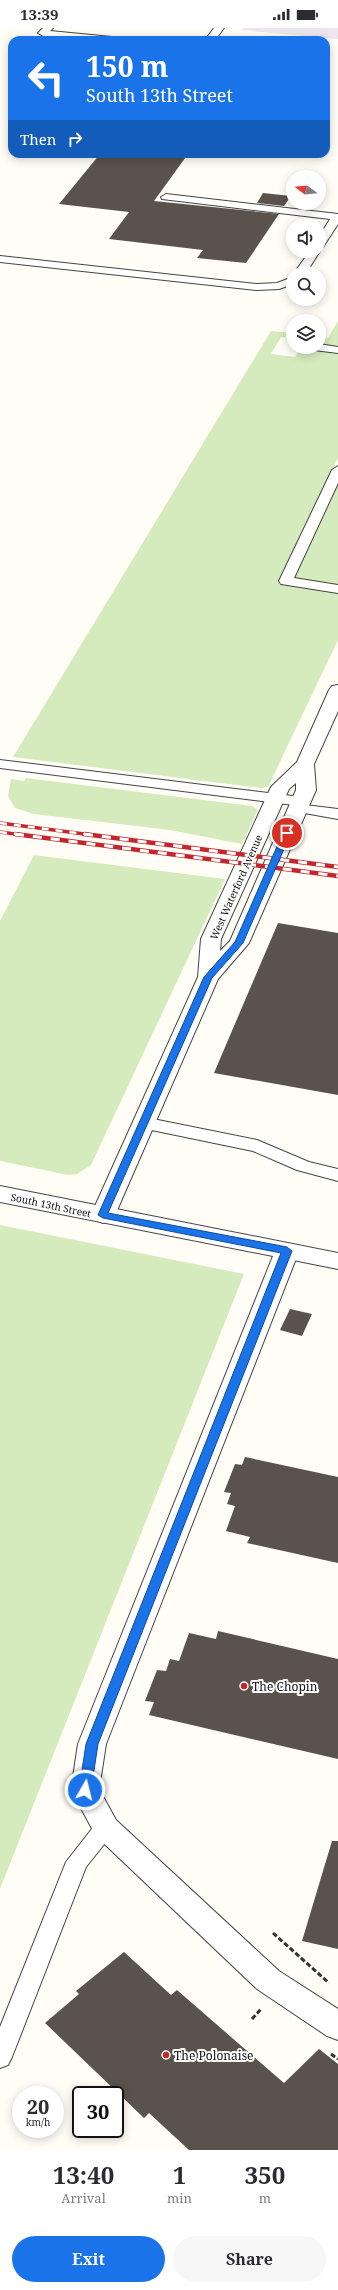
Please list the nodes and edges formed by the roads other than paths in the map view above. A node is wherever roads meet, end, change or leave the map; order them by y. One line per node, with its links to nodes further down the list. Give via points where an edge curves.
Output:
1 (48, 28): 2 (lane, via 43,33)
2 (73, 36)
3 (166, 197): 4 (lane)
4 (337, 217): 5 (lane)
5 (326, 234)
6 (0, 260): 7 (lane, via 257,287 279,286)
7 (286, 283)
8 (326, 348): 9 (lane)
9 (338, 350)
10 (338, 470): 11 (lane, via 286,581)
11 (338, 589)
12 (336, 699): 14 (street, West Waterford Avenue)
13 (0, 764): 15 (lane)
14 (305, 764): 15 (street, West Waterford Avenue, via 281,787); 16 (street, West Waterford Avenue, via 306,790)
15 (276, 797): 16 (lane); 18 (street, West Waterford Avenue, via 211,939)
16 (300, 804): 17 (lane); 18 (street, West Waterford Avenue, via 239,943)
17 (338, 814)
18 (208, 977): 19 (street, West Waterford Avenue)
19 (143, 1123): 20 (lane, via 257,1146 303,1166); 22 (street, West Waterford Avenue)
20 (338, 1175)
21 (0, 1194): 22 (street, South 13th Street)
22 (103, 1215): 23 (street, South 13th Street)
23 (287, 1251): 24 (street, South 13th Street); 25 (street, via 92,1744 85,1790)
24 (338, 1261)
25 (106, 1828): 26 (street, via 268,1980); 27 (lane, via 77,1862)
26 (338, 2026)
27 (0, 2057)

